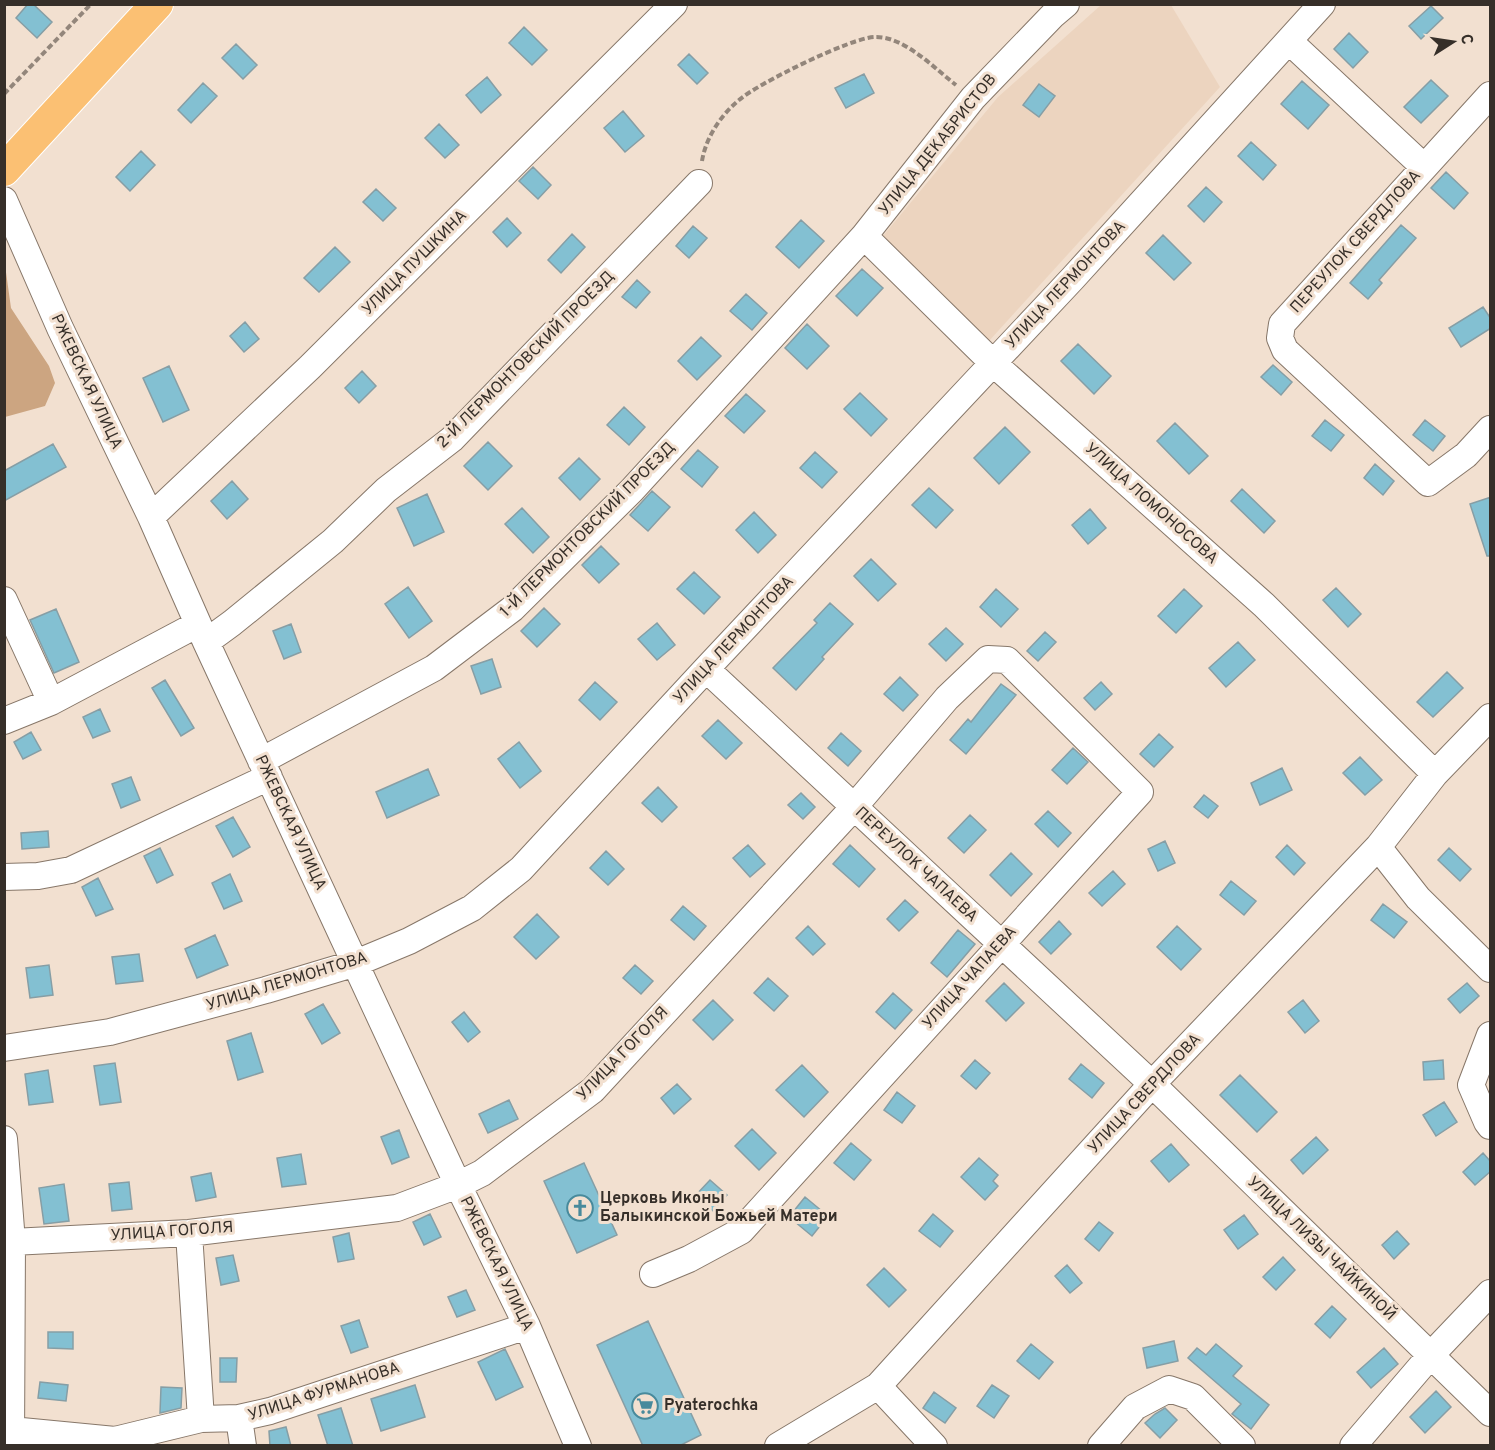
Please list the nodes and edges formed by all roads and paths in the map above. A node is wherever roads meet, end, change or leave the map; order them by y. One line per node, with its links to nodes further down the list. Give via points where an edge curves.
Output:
1 (92, 4): 7 (path)
2 (157, 4): 11 (main road)
3 (674, 4): 17 (street, УЛИЦА ПУШКИНА, via 310,367)
4 (1066, 4): 9 (street, УЛИЦА ДЕКАБРИСТОВ)
5 (1322, 4): 6 (street, УЛИЦА ЛЕРМОНТОВА)
6 (1290, 42): 10 (street); 15 (street, УЛИЦА ЛЕРМОНТОВА)
7 (4, 94)
8 (1491, 95): 10 (street, ПЕРЕУЛОК СВЕРДЛОВА)
9 (973, 98): 12 (path, via 901,42 875,37 844,44 740,99 713,128 702,158); 14 (street, УЛИЦА ДЕКАБРИСТОВ)
10 (1424, 167): 16 (street, ПЕРЕУЛОК СВЕРДЛОВА, via 1282,324 1280,338 1285,350 1428,483 1466,455)
11 (4, 170)
12 (699, 183): 19 (street, 2-Й ЛЕРМОНТОВСКИЙ ПРОЕЗД, via 452,439 386,490 333,542 232,623)
13 (4, 200): 17 (street, РЖЕВСКАЯ УЛИЦА, via 60,328)
14 (864, 236): 15 (street, УЛИЦА ЛОМОНОСОВА); 25 (street, 1-Й ЛЕРМОНТОВСКИЙ ПРОЕЗД, via 632,490 512,609 434,668)
15 (994, 364): 21 (street, УЛИЦА ЛЕРМОНТОВА); 26 (street, УЛИЦА ЛОМОНОСОВА, via 1264,605)
16 (1491, 429)
17 (151, 517): 19 (street, РЖЕВСКАЯ УЛИЦА)
18 (4, 600): 22 (street)
19 (202, 633): 22 (street, 2-Й ЛЕРМОНТОВСКИЙ ПРОЕЗД); 25 (street, РЖЕВСКАЯ УЛИЦА)
20 (1007, 660): 27 (street, УЛИЦА ГОГОЛЯ, via 988,659 947,698); 30 (street, УЛИЦА ЧАПАЕВА, via 1140,792)
21 (706, 669): 27 (street, ПЕРЕУЛОК ЧАПАЕВА); 31 (street, УЛИЦА ЛЕРМОНТОВА, via 521,869 472,909)
22 (51, 702): 24 (street, 2-Й ЛЕРМОНТОВСКИЙ ПРОЕЗД)
23 (1491, 717): 26 (street, УЛИЦА СВЕРДЛОВА)
24 (4, 721)
25 (265, 769): 29 (street, 1-Й ЛЕРМОНТОВСКИЙ ПРОЕЗД, via 71,870); 31 (street, РЖЕВСКАЯ УЛИЦА)
26 (1435, 774): 28 (street, УЛИЦА СВЕРДЛОВА)
27 (854, 807): 30 (street, ПЕРЕУЛОК ЧАПАЕВА); 38 (street, УЛИЦА ГОГОЛЯ, via 593,1090 482,1173)
28 (1378, 847): 32 (street, via 1419,898); 35 (street, УЛИЦА СВЕРДЛОВА)
29 (4, 877)
30 (1000, 944): 35 (street, ПЕРЕУЛОК ЧАПАЕВА); 41 (street, УЛИЦА ЧАПАЕВА, via 741,1231)
31 (356, 963): 34 (street, УЛИЦА ЛЕРМОНТОВА, via 110,1032); 38 (street, РЖЕВСКАЯ УЛИЦА)
32 (1491, 969)
33 (1491, 1035): 36 (street, via 1471,1085)
34 (4, 1048)
35 (1152, 1084): 44 (street, УЛИЦА ЛИЗЫ ЧАЙКИНОЙ); 45 (street, УЛИЦА СВЕРДЛОВА)
36 (1491, 1126)
37 (4, 1138): 40 (street)
38 (458, 1185): 39 (street, УЛИЦА ГОГОЛЯ, via 397,1208); 43 (street, РЖЕВСКАЯ УЛИЦА)
39 (189, 1233): 40 (street, УЛИЦА ГОГОЛЯ); 47 (street)
40 (12, 1242): 49 (street)
41 (653, 1274)
42 (1491, 1293): 44 (street)
43 (526, 1326): 48 (street, УЛИЦА ФУРМАНОВА); 51 (street, РЖЕВСКАЯ УЛИЦА)
44 (1430, 1356): 46 (street, УЛИЦА ЛИЗЫ ЧАЙКИНОЙ); 56 (street)
45 (878, 1386): 52 (street, УЛИЦА СВЕРДЛОВА); 53 (street)
46 (1491, 1413)
47 (201, 1419): 48 (street, УЛИЦА ФУРМАНОВА); 49 (street, УЛИЦА ФУРМАНОВА, via 115,1440)
48 (239, 1419): 50 (street)
49 (11, 1438)
50 (243, 1446)
51 (578, 1446)
52 (778, 1446)
53 (934, 1446)
54 (1101, 1446): 55 (street, via 1135,1407 1169,1389 1193,1397)
55 (1242, 1446)
56 (1353, 1446)

